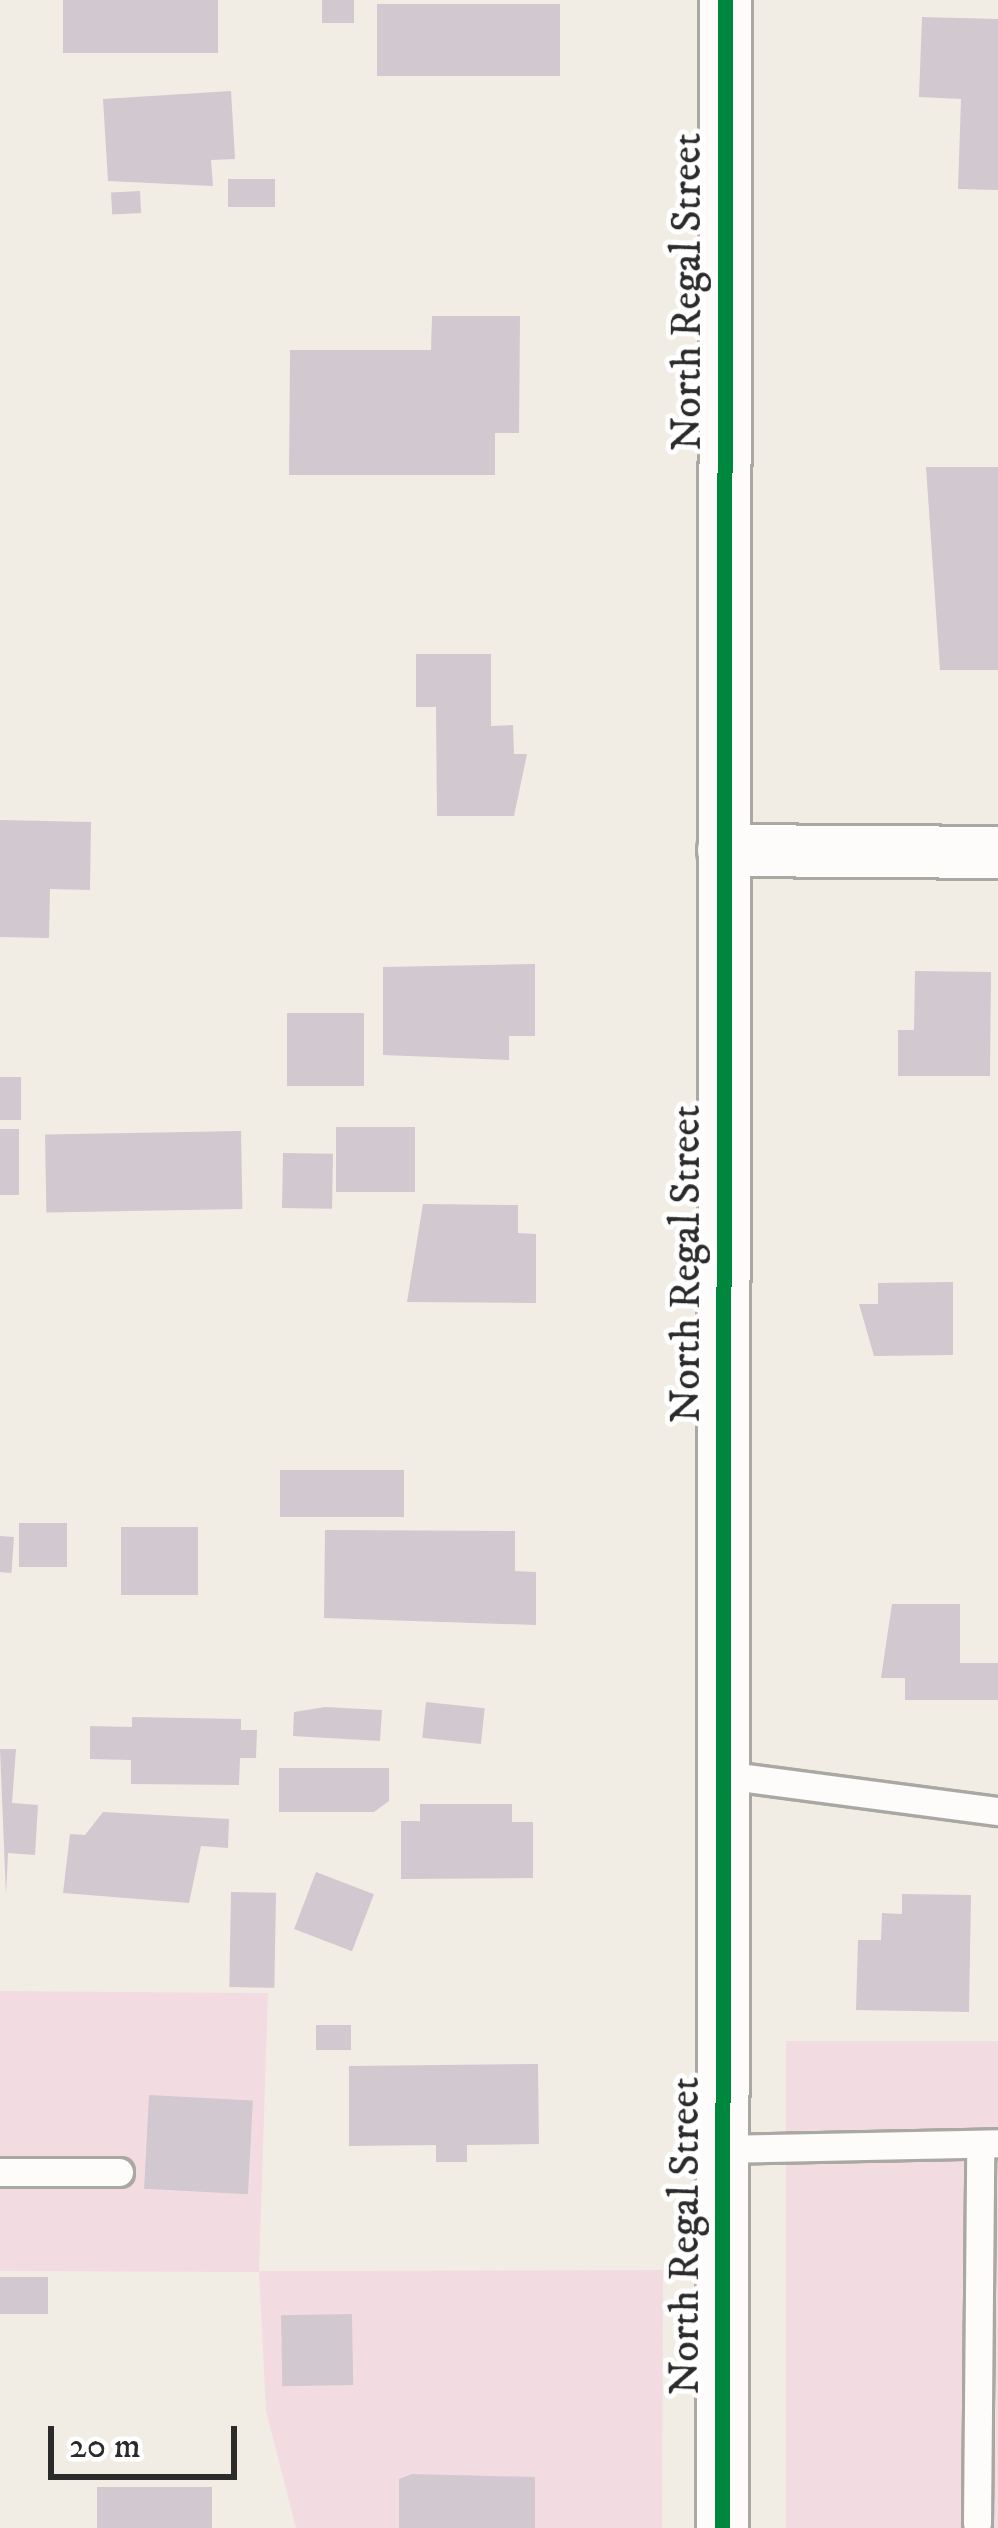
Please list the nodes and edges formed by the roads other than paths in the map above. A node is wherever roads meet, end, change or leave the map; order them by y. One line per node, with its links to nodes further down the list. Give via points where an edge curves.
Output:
1 (725, 0): 2 (street, North Regal Street)
2 (723, 850): 3 (street); 4 (street, North Regal Street)
3 (998, 852)
4 (723, 1774): 5 (lane); 7 (street, North Regal Street)
5 (998, 1811)
6 (989, 2145): 7 (lane); 10 (lane)
7 (722, 2149): 11 (street, North Regal Street)
8 (0, 2172): 9 (lane)
9 (119, 2172)
10 (977, 2523)
11 (722, 2528)

